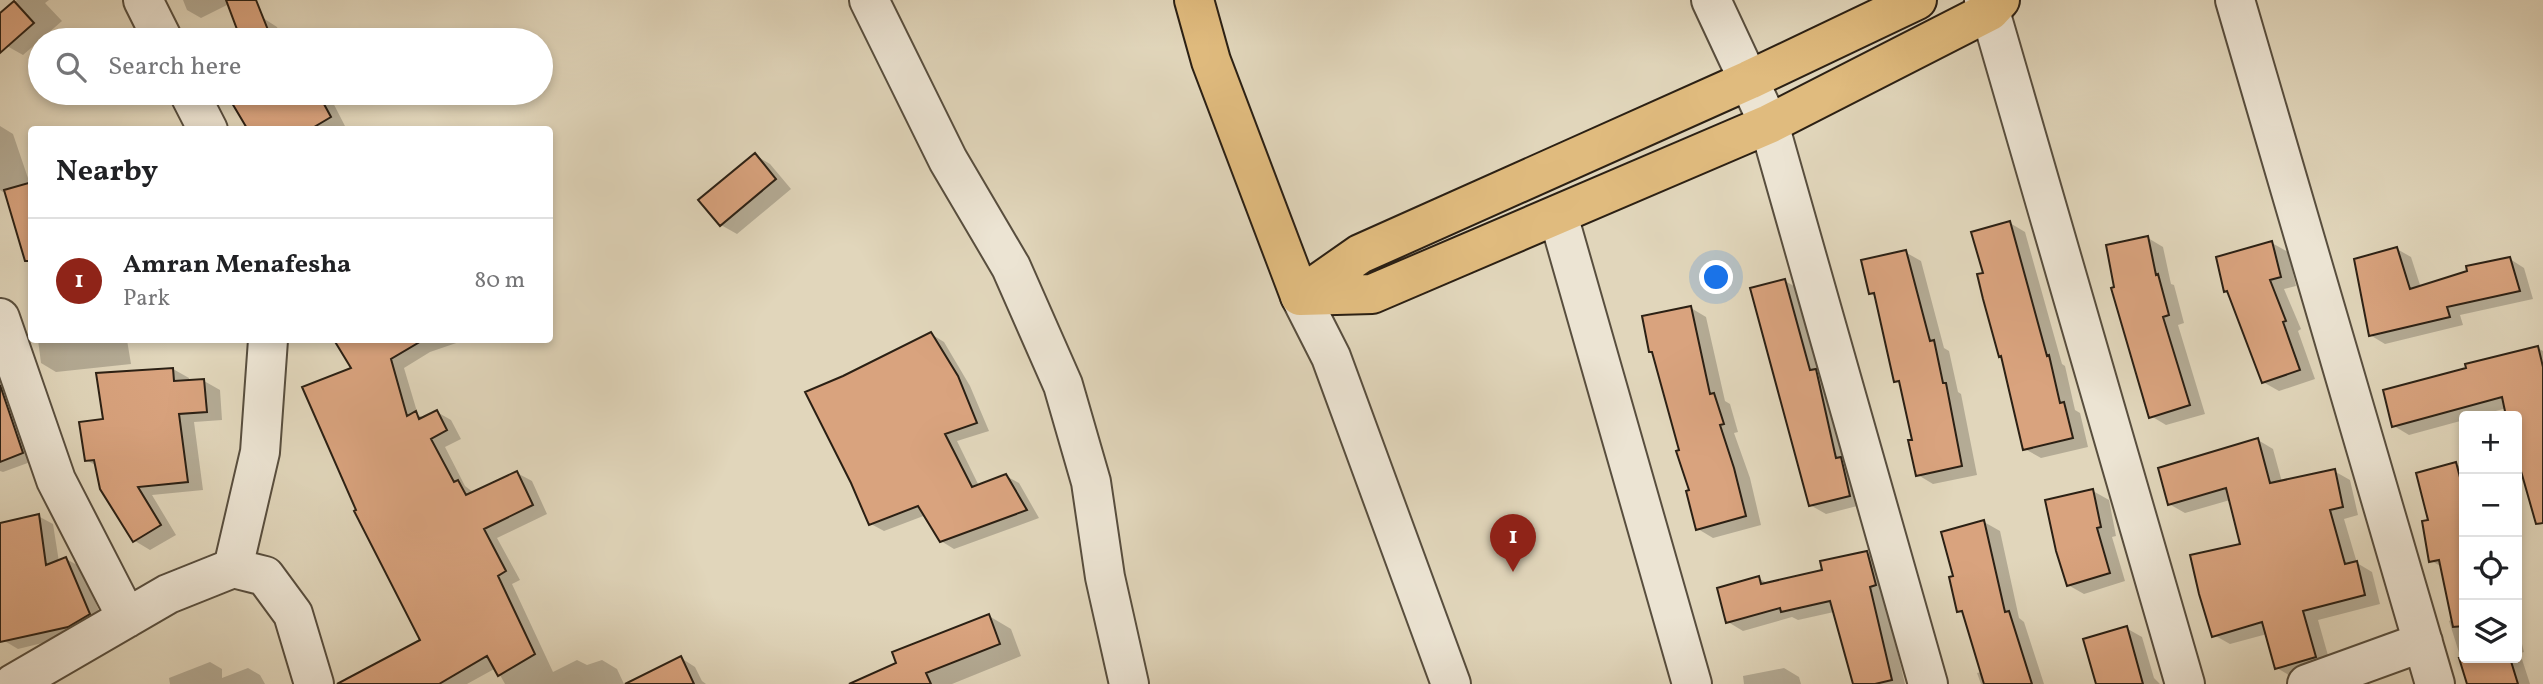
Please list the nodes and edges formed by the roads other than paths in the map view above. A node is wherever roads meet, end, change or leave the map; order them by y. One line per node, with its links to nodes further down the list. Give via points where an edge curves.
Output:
1 (143, 0): 8 (street)
2 (869, 0): 22 (street, via 948,160 1011,267 1063,385 1091,482 1105,577)
3 (1194, 0): 14 (main road, via 1211,61)
4 (1711, 0): 9 (street)
5 (1917, 0): 9 (main road)
6 (2235, 0): 19 (street)
7 (1991, 4): 11 (main road); 26 (street)
8 (157, 28)
9 (1749, 80): 11 (street); 14 (main road, via 1360,254)
10 (195, 105): 12 (street)
11 (1769, 124): 13 (main road); 25 (street)
12 (206, 126)
13 (1558, 215): 14 (main road, via 1372,294); 24 (street)
14 (1300, 296): 23 (street, via 1331,357)
15 (0, 318): 18 (street, via 55,480)
16 (268, 343): 17 (street, via 260,452)
17 (233, 568): 18 (street, via 168,594); 21 (street, via 265,576 293,614)
18 (127, 618): 20 (street)
19 (2423, 642): 27 (street); 28 (street)
20 (13, 684)
21 (314, 684)
22 (1129, 684)
23 (1451, 684)
24 (1692, 684)
25 (1928, 684)
26 (2185, 684)
27 (2307, 684)
28 (2435, 684)

